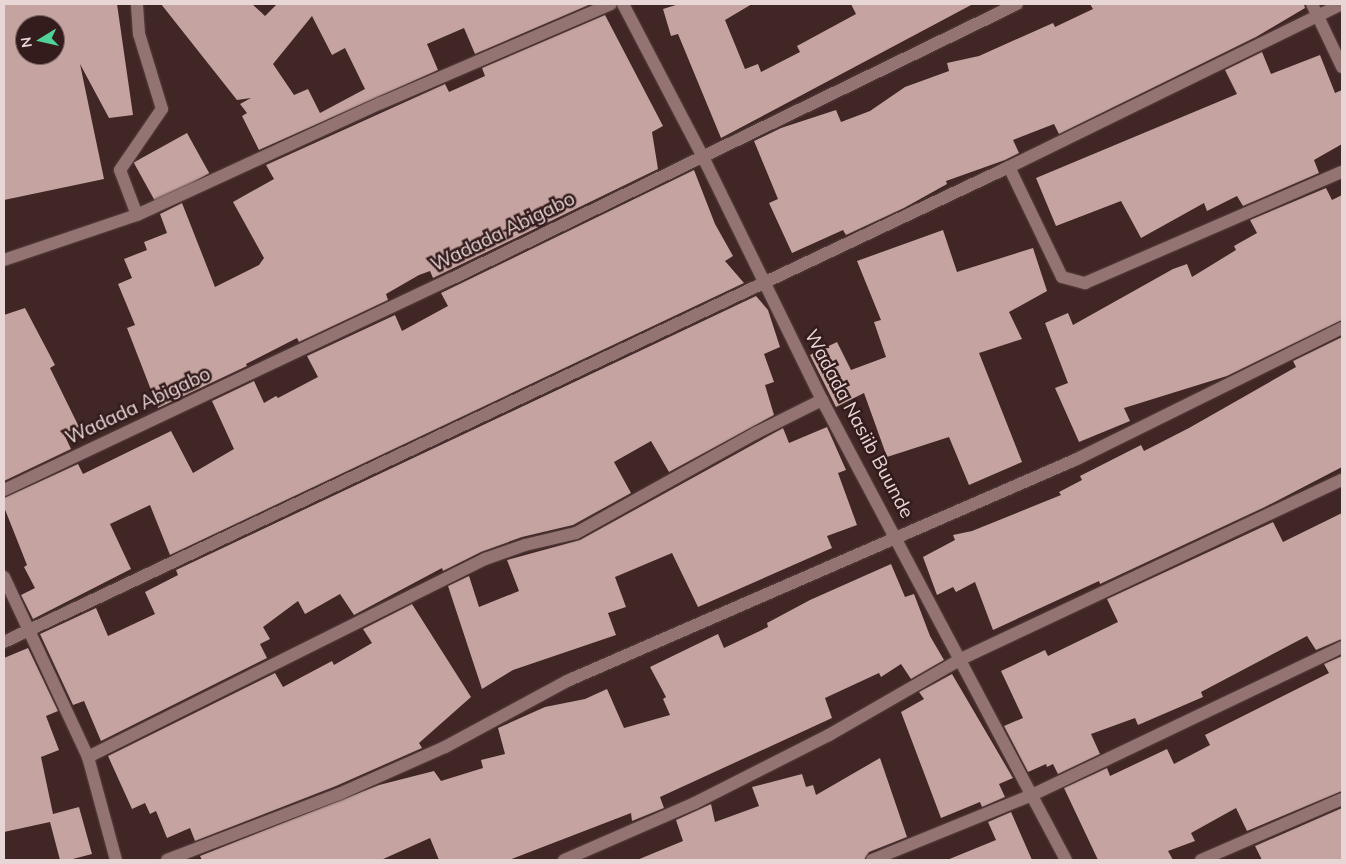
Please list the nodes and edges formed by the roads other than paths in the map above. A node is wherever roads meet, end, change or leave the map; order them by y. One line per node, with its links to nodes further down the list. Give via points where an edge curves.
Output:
1 (137, 4): 12 (street, via 139,34 162,109 120,170)
2 (611, 4): 12 (street, via 381,103)
3 (623, 4): 9 (street, Wadada Nasiib Buunde)
4 (1018, 4): 9 (street, Wadada Abigabo)
5 (1312, 4): 7 (street)
6 (1342, 4): 7 (street)
7 (1318, 16): 8 (street); 10 (street)
8 (1342, 67)
9 (702, 155): 14 (street, Wadada Nasiib Buunde); 18 (street, Wadada Abigabo, via 452,279)
10 (1009, 167): 11 (street, via 1062,278 1075,283 1085,283); 14 (street)
11 (1342, 172)
12 (137, 214): 13 (street)
13 (4, 260)
14 (764, 281): 16 (street, Wadada Nasiib Buunde); 21 (street)
15 (1342, 328): 19 (street, via 1077,459)
16 (822, 400): 19 (street, Wadada Nasiib Buunde); 25 (street, via 576,533 485,559)
17 (1342, 480): 24 (street)
18 (4, 490)
19 (898, 538): 24 (street, Wadada Nasiib Buunde); 29 (street, via 567,682 445,747 339,794)
20 (4, 577): 21 (street)
21 (28, 630): 22 (street); 25 (street)
22 (4, 642)
23 (1342, 647): 26 (street)
24 (962, 659): 26 (street, Wadada Nasiib Buunde); 30 (street, via 829,735 695,803)
25 (88, 757): 28 (street)
26 (1032, 795): 31 (street); 32 (street, Wadada Nasiib Buunde)
27 (1342, 799): 33 (street)
28 (116, 860)
29 (168, 860)
30 (564, 860)
31 (872, 860)
32 (1066, 860)
33 (1201, 860)

